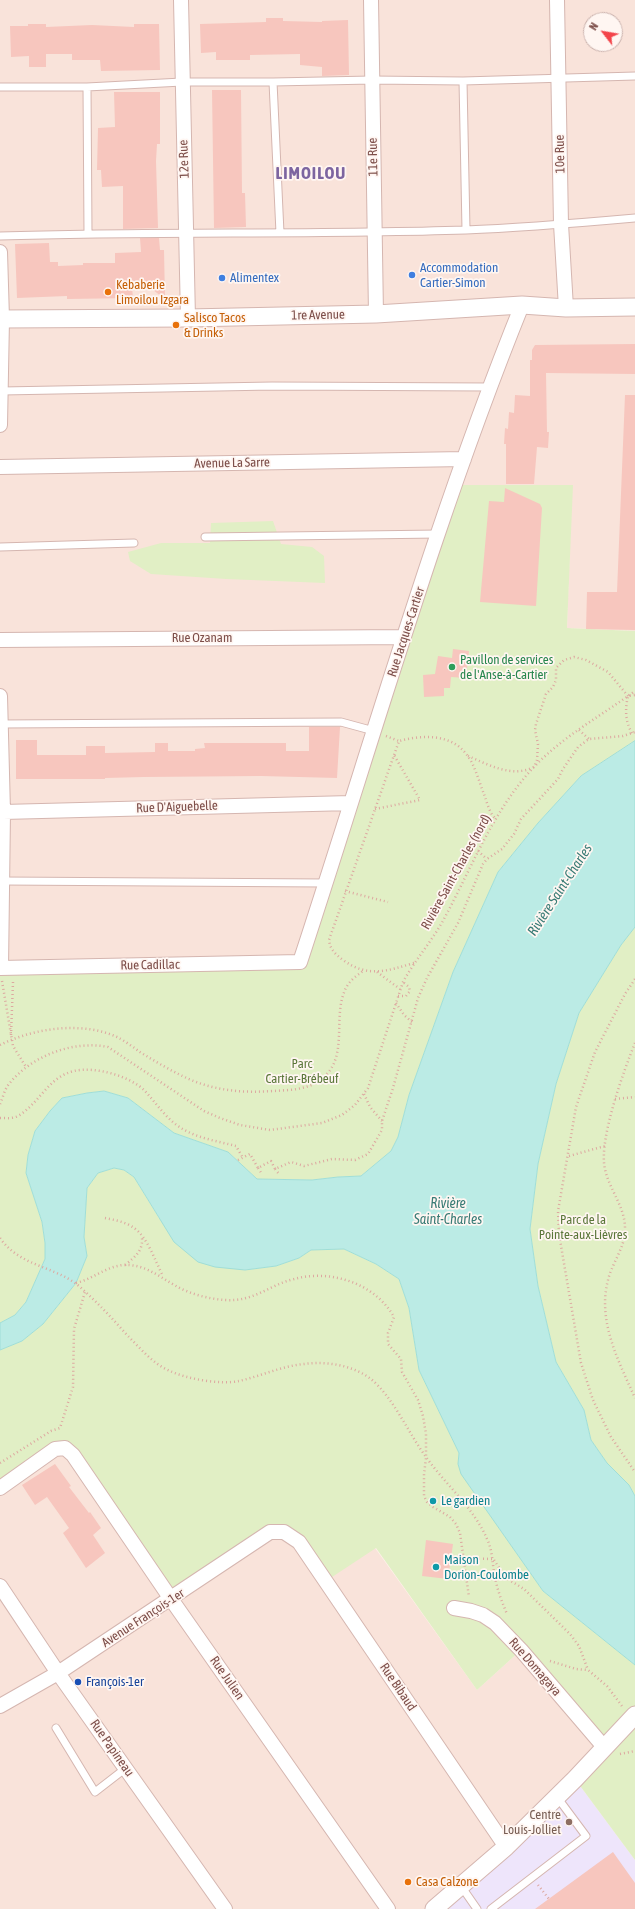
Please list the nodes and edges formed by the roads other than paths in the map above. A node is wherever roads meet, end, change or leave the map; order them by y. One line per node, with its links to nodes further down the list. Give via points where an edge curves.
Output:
1 (181, 0): 8 (street, 12e Rue)
2 (371, 0): 6 (street, 11e Rue)
3 (557, 0): 5 (street, 10e Rue)
4 (635, 76): 5 (lane)
5 (559, 78): 7 (lane); 13 (street, 10e Rue)
6 (372, 80): 7 (lane); 9 (lane); 14 (street, 11e Rue)
7 (463, 81): 15 (lane)
8 (182, 82): 9 (lane); 11 (lane); 17 (street, 12e Rue)
9 (273, 82): 18 (lane)
10 (0, 87): 11 (lane)
11 (86, 87): 16 (lane)
12 (635, 218): 13 (lane)
13 (561, 224): 15 (lane); 23 (street, 10e Rue)
14 (374, 230): 15 (lane); 18 (lane); 24 (street, 11e Rue)
15 (466, 230)
16 (88, 233): 17 (lane); 19 (lane)
17 (186, 233): 18 (lane); 25 (street, 12e Rue)
18 (280, 233)
19 (0, 236)
20 (0, 252): 26 (street)
21 (522, 306): 23 (street, 1re Avenue); 24 (street, 1re Avenue); 27 (street, Rue Jacques-Cartier)
22 (635, 307): 23 (street, 1re Avenue)
23 (566, 308)
24 (376, 314): 25 (street, 1re Avenue)
25 (188, 318): 26 (street, 1re Avenue)
26 (1, 319): 28 (street)
27 (489, 387): 28 (lane, via 272,386); 30 (street, Rue Jacques-Cartier)
28 (2, 391): 29 (street)
29 (0, 425)
30 (464, 459): 31 (street, Avenue La Sarre); 32 (street, Rue Jacques-Cartier)
31 (0, 467)
32 (439, 534): 33 (lane); 36 (street, Rue Jacques-Cartier)
33 (205, 537)
34 (134, 543): 35 (lane)
35 (0, 547)
36 (404, 637): 37 (street, Rue Ozanam); 40 (street, Rue Jacques-Cartier)
37 (0, 640)
38 (0, 696): 39 (street)
39 (1, 724): 40 (lane, via 341,722); 42 (street)
40 (374, 731): 41 (street, Rue Jacques-Cartier)
41 (351, 802): 42 (street, Rue D'Aiguebelle); 44 (street, Rue Jacques-Cartier)
42 (3, 812): 43 (street)
43 (2, 881): 44 (lane); 46 (street)
44 (325, 883): 45 (street, Rue Jacques-Cartier)
45 (300, 962): 46 (street, Rue Cadillac)
46 (5, 968)
47 (0, 1488): 50 (street, Rue Julien, via 55,1449 65,1448)
48 (284, 1532): 50 (street, Avenue François-1er, via 270,1532); 59 (street, Rue Bibaud, via 299,1542)
49 (0, 1586): 52 (street, Rue Papineau)
50 (171, 1599): 52 (street, Avenue François-1er); 62 (street, Rue Julien)
51 (454, 1608): 56 (street, Rue Domagaya, via 484,1615 495,1623)
52 (58, 1673): 53 (street, Avenue François-1er); 57 (street, Rue Papineau)
53 (0, 1706)
54 (633, 1717): 56 (street)
55 (56, 1728): 57 (lane, via 95,1792)
56 (604, 1747): 58 (street)
57 (126, 1768): 61 (street, Rue Papineau)
58 (557, 1797): 59 (street); 65 (lane, via 586,1836)
59 (506, 1847): 60 (street)
60 (460, 1886): 63 (street); 64 (lane)
61 (225, 1909)
62 (388, 1909)
63 (434, 1909)
64 (477, 1909)
65 (491, 1909)

